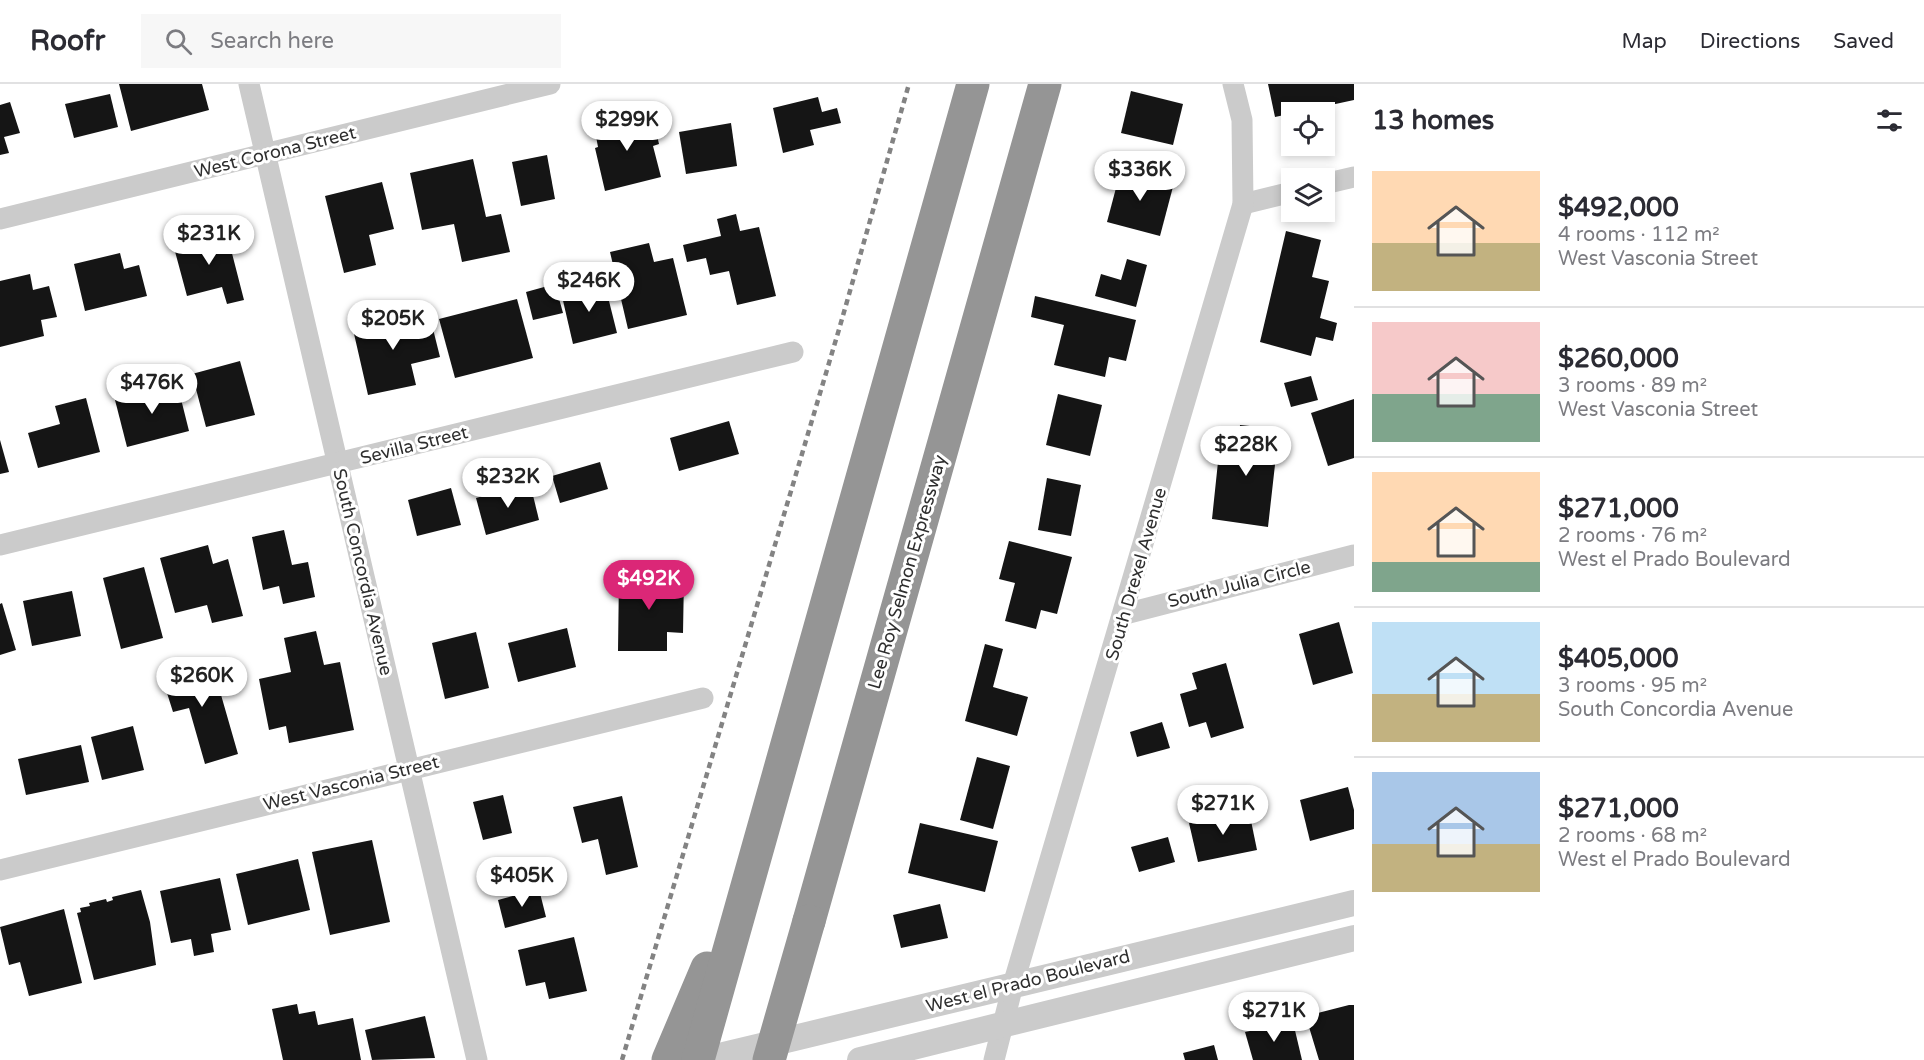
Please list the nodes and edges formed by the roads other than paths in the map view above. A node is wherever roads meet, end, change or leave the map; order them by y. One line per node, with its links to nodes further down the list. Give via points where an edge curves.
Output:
1 (249, 84): 6 (street, South Concordia Avenue)
2 (550, 84): 6 (street, West Corona Street)
3 (973, 84): 21 (highway)
4 (1045, 84): 29 (highway, Lee Roy Selmon Expressway, bridge)
5 (1233, 84): 10 (street, South Drexel Avenue, via 1242,120)
6 (265, 154): 11 (street, West Corona Street); 13 (street, South Concordia Avenue)
7 (1354, 177): 8 (street)
8 (1335, 181)
9 (1281, 195): 10 (street)
10 (1244, 204): 16 (street, South Drexel Avenue)
11 (0, 219)
12 (793, 352): 13 (street, Sevilla Street)
13 (337, 463): 14 (street, Sevilla Street); 18 (street, South Concordia Avenue)
14 (0, 545)
15 (1354, 555): 16 (street, South Julia Circle)
16 (1125, 614): 23 (street, South Drexel Avenue)
17 (703, 698): 18 (street, West Vasconia Street)
18 (409, 769): 19 (street, West Vasconia Street); 25 (street, South Concordia Avenue)
19 (0, 870)
20 (1354, 903): 23 (street, West el Prado Boulevard)
21 (730, 932): 26 (highway); 27 (highway)
22 (1354, 938): 24 (street, West el Prado Boulevard)
23 (1013, 985): 24 (street, South Drexel Avenue); 28 (street, West el Prado Boulevard)
24 (1003, 1026): 30 (street, West el Prado Boulevard); 31 (street, South Drexel Avenue)
25 (477, 1060)
26 (668, 1060)
27 (698, 1060)
28 (703, 1060)
29 (769, 1060)
30 (860, 1060)
31 (994, 1060)

